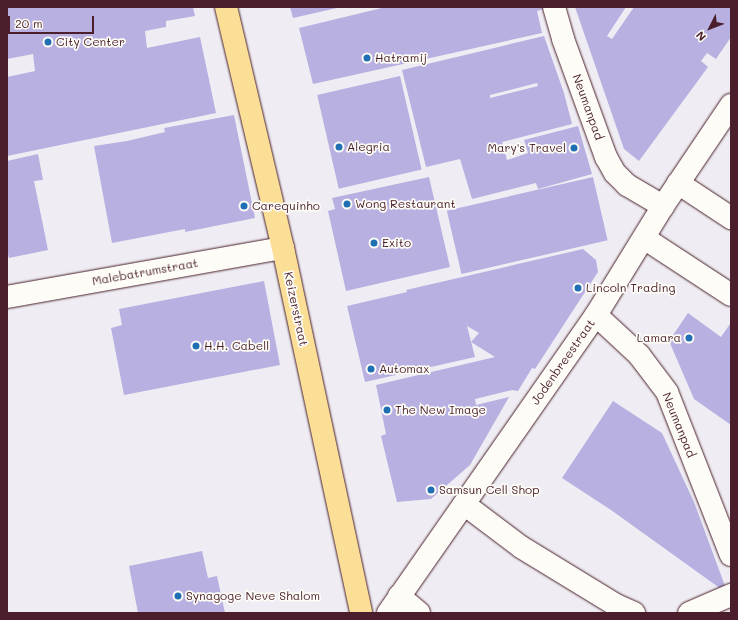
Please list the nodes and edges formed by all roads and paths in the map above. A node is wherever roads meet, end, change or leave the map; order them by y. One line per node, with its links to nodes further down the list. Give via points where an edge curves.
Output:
1 (226, 7): 8 (main road, Keizerstraat)
2 (554, 7): 5 (street, Neumanpad, via 606,157 615,173 627,185)
3 (731, 105): 4 (street, Jodenbreestraat)
4 (678, 183): 5 (street, Jodenbreestraat); 6 (street)
5 (664, 206): 7 (street, Jodenbreestraat)
6 (731, 218)
7 (644, 238): 9 (street); 11 (street, Jodenbreestraat)
8 (283, 248): 10 (street, Malebatrumstraat); 16 (main road, Keizerstraat)
9 (731, 295)
10 (7, 296)
11 (596, 315): 12 (street, Jodenbreestraat); 13 (street, Neumanpad, via 639,354 667,392)
12 (464, 504): 15 (street, Jodenbreestraat); 18 (street, via 521,547 616,605)
13 (731, 555)
14 (731, 595): 19 (street)
15 (394, 605): 17 (street)
16 (361, 613)
17 (419, 613)
18 (634, 613)
19 (690, 613)

